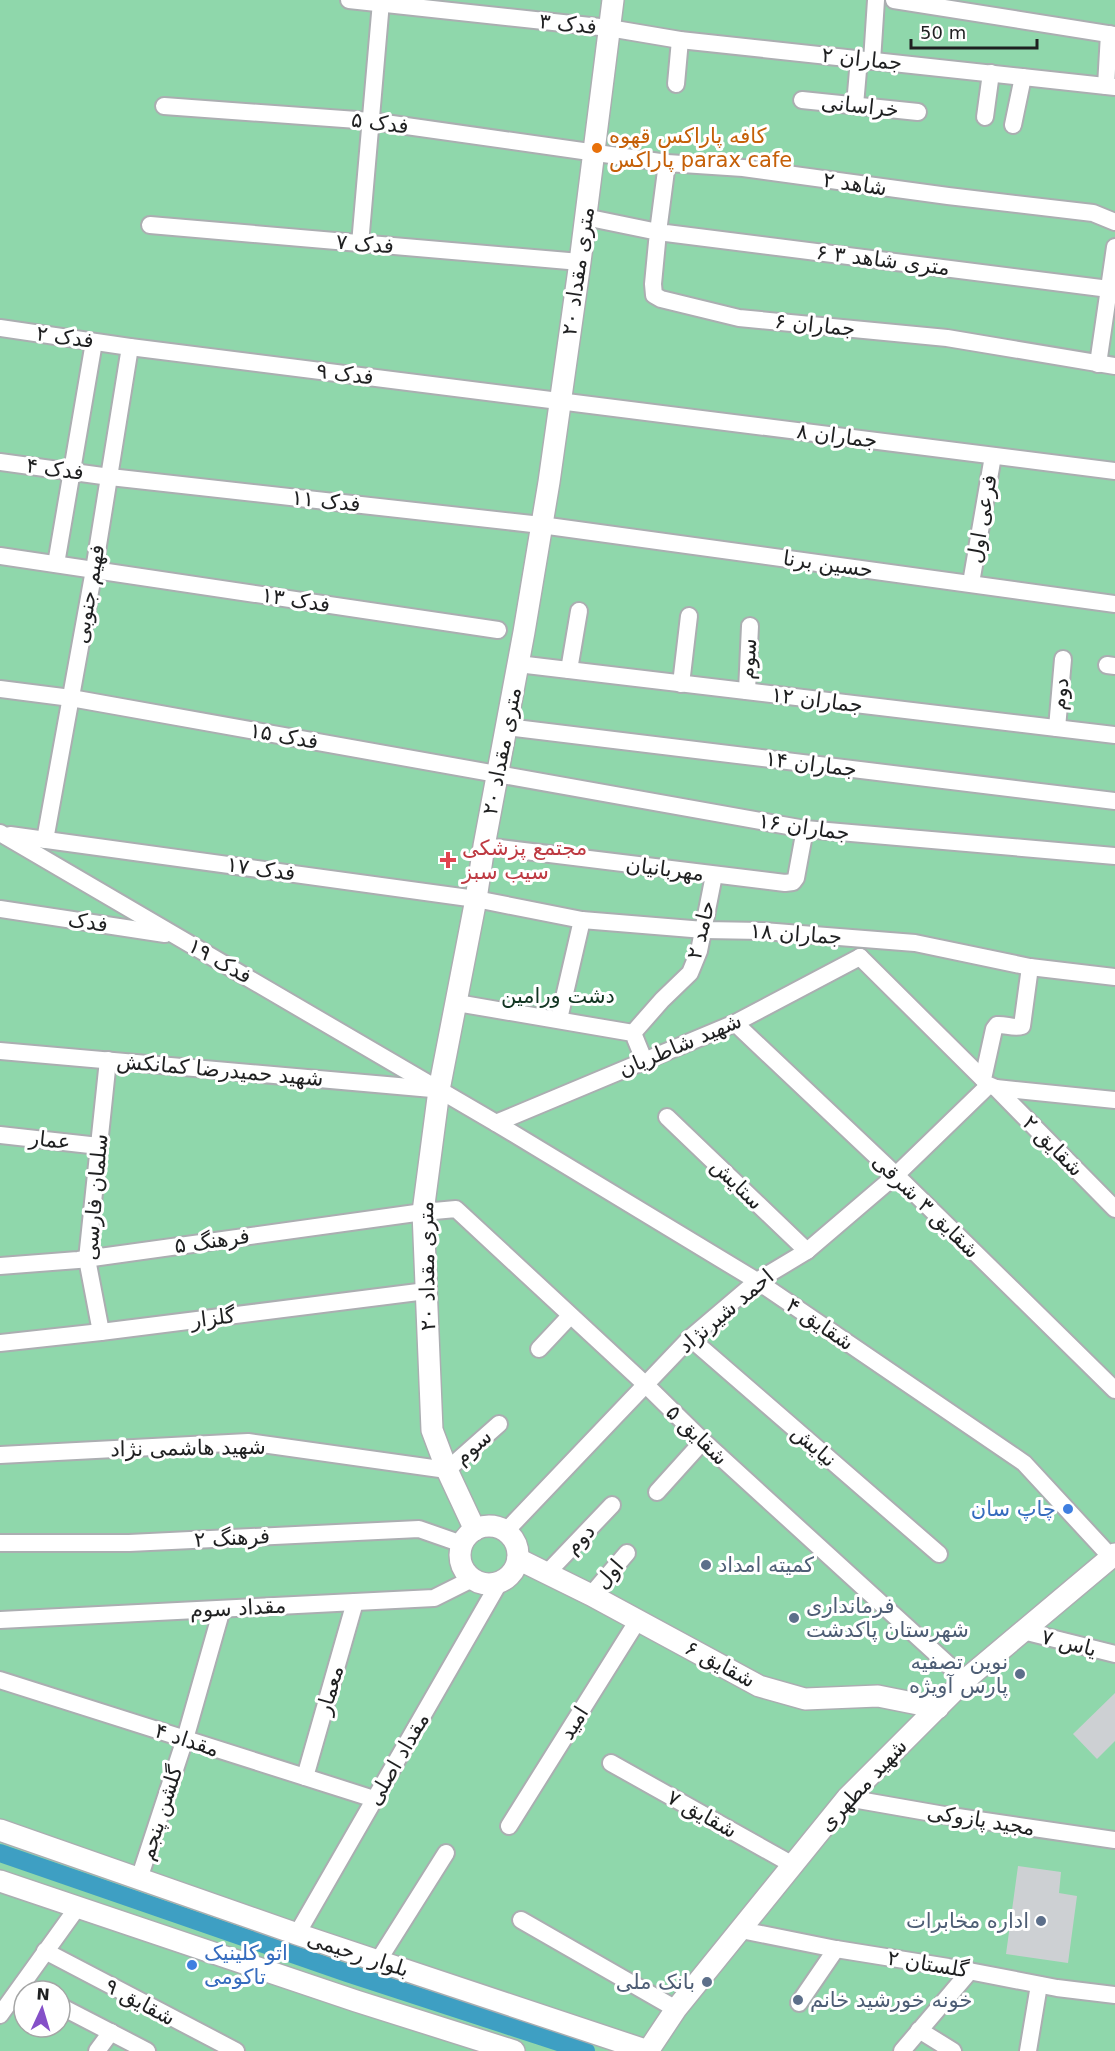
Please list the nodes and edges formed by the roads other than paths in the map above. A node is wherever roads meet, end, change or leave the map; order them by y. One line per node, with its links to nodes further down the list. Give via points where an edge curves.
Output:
1 (349, 0): 5 (street, فدک ۳)
2 (613, 0): 6 (main road, ۲۰ متری مقداد)
3 (876, 0): 9 (street)
4 (894, 0): 7 (street)
5 (381, 3): 6 (street, فدک ۳); 19 (street)
6 (609, 28): 8 (street, جماران ۲); 21 (main road, ۲۰ متری مقداد)
7 (1112, 34): 13 (street)
8 (680, 40): 9 (street, جماران ۲); 12 (street)
9 (865, 60): 10 (street, جماران ۲); 15 (street)
10 (992, 74): 11 (street, جماران ۲); 18 (street)
11 (1023, 77): 13 (street, جماران ۲); 20 (street)
12 (676, 84)
13 (1111, 86)
14 (802, 100): 15 (street, خراسانی)
15 (855, 105): 17 (street, خراسانی)
16 (164, 106): 19 (street, فدک ۵)
17 (918, 112)
18 (985, 117)
19 (371, 121): 21 (street, فدک ۵); 27 (street)
20 (1013, 125)
21 (594, 153): 22 (street, شاهد ۲); 23 (main road, ۲۰ متری مقداد)
22 (667, 162): 24 (street, شاهد ۲, via 743,168 1094,213); 26 (street, جماران ۶)
23 (585, 217): 26 (street); 29 (main road, ۲۰ متری مقداد)
24 (1115, 222)
25 (150, 225): 27 (street, فدک ۷)
26 (658, 232): 30 (street, ۶ متری شاهد ۳); 35 (street, جماران ۶, via 653,284 654,295 661,299 739,318 947,338)
27 (360, 244): 29 (street, فدک ۷)
28 (1115, 247): 30 (street)
29 (580, 262): 37 (main road, ۲۰ متری مقداد)
30 (1109, 289): 31 (street)
31 (1110, 315): 35 (street)
32 (0, 328): 33 (street, فدک ۲)
33 (94, 342): 34 (street, فدک ۲); 41 (street, فهیم جنوبی)
34 (130, 347): 37 (street, فدک ۹); 42 (street, فهیم جنوبی)
35 (1098, 364): 36 (street, جماران ۶)
36 (1115, 366)
37 (560, 402): 38 (street, جماران ۸); 43 (main road, ۲۰ متری مقداد)
38 (993, 456): 40 (street, جماران ۸); 47 (street, فرعی اول)
39 (0, 462): 41 (street, فدک ۴)
40 (1115, 471)
41 (74, 472): 42 (street, فدک ۴); 45 (street, فهیم جنوبی)
42 (110, 477): 43 (street, فدک ۱۱); 46 (street, فهیم جنوبی)
43 (541, 525): 47 (street, حسین برنا); 54 (main road, ۲۰ متری مقداد)
44 (0, 556): 45 (street, فدک ۱۳)
45 (57, 564): 46 (street, فدک ۱۳)
46 (94, 570): 52 (street, فدک ۱۳); 59 (street, فهیم جنوبی)
47 (971, 583): 48 (street, حسین برنا)
48 (1115, 604)
49 (579, 611): 55 (street)
50 (689, 616): 56 (street)
51 (750, 626): 58 (street, سوم)
52 (498, 630)
53 (1063, 659): 61 (street, دوم)
54 (518, 664): 55 (street, جماران ۱۲); 60 (main road, ۲۰ متری مقداد)
55 (569, 670): 56 (street, جماران ۱۲)
56 (681, 684): 58 (street, جماران ۱۲)
57 (0, 689): 59 (street, فدک ۱۵)
58 (747, 691): 61 (street, جماران ۱۲)
59 (71, 698): 63 (street, فدک ۱۵); 67 (street, فهیم جنوبی)
60 (507, 727): 63 (main road, ۲۰ متری مقداد); 64 (street, جماران ۱۴)
61 (1057, 728): 62 (street, جماران ۱۲)
62 (1115, 735)
63 (497, 774): 65 (street, جماران ۱۶); 68 (main road, ۲۰ متری مقداد)
64 (1115, 801)
65 (805, 829): 69 (street, جماران ۱۶); 70 (street, مهربانیان, via 793,882)
66 (0, 833): 67 (street, فدک ۱۷); 75 (street, فدک ۱۹)
67 (45, 840): 71 (street, فدک ۱۷)
68 (484, 846): 70 (street, مهربانیان); 71 (main road, ۲۰ متری مقداد)
69 (1115, 856)
70 (714, 875): 74 (street, حامد ۲)
71 (476, 898): 73 (street, جماران ۱۸); 80 (main road, ۲۰ متری مقداد)
72 (0, 909): 75 (street, فدک)
73 (582, 920): 74 (street, جماران ۱۸); 81 (street)
74 (704, 930): 76 (street, جماران ۱۸); 83 (street, حامد ۲, via 690,973)
75 (175, 935): 88 (street, فدک ۱۹)
76 (861, 938): 77 (street); 78 (street, جماران ۱۸, via 915,944)
77 (860, 957): 82 (street, شهید شاطریان); 87 (street, شقایق ۲)
78 (1029, 968): 79 (street, جماران ۱۸); 87 (street, via 1022,1026 1001,1024 994,1029)
79 (1115, 977)
80 (457, 1003): 81 (street); 88 (main road, ۲۰ متری مقداد)
81 (559, 1019): 83 (street)
82 (735, 1023): 86 (street, شهید شاطریان); 94 (street, شقایق ۳ شرقی)
83 (633, 1033): 86 (street)
84 (0, 1051): 85 (street, شهید حمیدرضا کمانکش)
85 (108, 1060): 88 (street, شهید حمیدرضا کمانکش); 93 (street, سلمان فارسی)
86 (644, 1060): 91 (street, شهید شاطریان)
87 (989, 1084): 89 (street); 94 (street, احمد شیرنژاد); 95 (street, شقایق ۲)
88 (439, 1090): 91 (street, شقایق ۴); 96 (main road, ۲۰ متری مقداد)
89 (1115, 1100)
90 (667, 1118): 97 (street, ستایش)
91 (496, 1123): 100 (street, شقایق ۴)
92 (0, 1135): 93 (street, عمار)
93 (99, 1146): 98 (street, سلمان فارسی)
94 (896, 1175): 97 (street, احمد شیرنژاد); 108 (street, شقایق ۳ شرقی)
95 (1115, 1209)
96 (423, 1212): 98 (street, فرهنگ ۵); 101 (main road, ۲۰ متری مقداد); 102 (street, شقایق ۵, via 456,1209)
97 (807, 1251): 100 (street, احمد شیرنژاد)
98 (87, 1259): 99 (street, فرهنگ ۵); 103 (street, سلمان فارسی)
99 (0, 1266)
100 (757, 1281): 104 (street, احمد شیرنژاد); 120 (street, شقایق ۴, via 1024,1463)
101 (426, 1291): 103 (street, گلزار); 112 (main road, ۲۰ متری مقداد, via 432,1430)
102 (570, 1316): 106 (street); 107 (street, شقایق ۵)
103 (101, 1332): 105 (street, گلزار)
104 (690, 1338): 107 (street, احمد شیرنژاد); 119 (street, نیایش)
105 (0, 1343)
106 (539, 1349)
107 (646, 1385): 110 (street, شقایق ۵); 115 (street, احمد شیرنژاد)
108 (1115, 1390)
109 (499, 1424): 112 (street, سوم)
110 (703, 1441): 113 (street); 133 (street, شقایق ۵)
111 (0, 1455): 112 (street, شهید هاشمی نژاد, via 248,1442)
112 (447, 1470): 116 (main road, ۲۰ متری مقداد)
113 (657, 1492)
114 (612, 1505): 122 (street, دوم)
115 (506, 1531): 116 (main road, via 485,1526); 121 (main road, via 514,1539)
116 (469, 1537): 117 (street, فرهنگ ۲, via 419,1529 129,1542); 123 (main road, via 460,1553 465,1572)
117 (0, 1543)
118 (627, 1553): 125 (street, اول)
119 (939, 1554)
120 (1113, 1555): 130 (main road, شهید مطهری)
121 (518, 1559): 122 (main road, شقایق ۶); 124 (main road, via 508,1578)
122 (548, 1572): 125 (main road, شقایق ۶)
123 (472, 1579): 124 (main road); 126 (street, مقداد سوم, via 434,1598)
124 (499, 1583): 139 (street, مقداد اصلی)
125 (591, 1595): 129 (main road, شقایق ۶)
126 (355, 1602): 127 (street, مقداد سوم); 137 (street, معمار)
127 (222, 1609): 128 (street, مقداد سوم); 135 (street, گلشن پنجم)
128 (0, 1620)
129 (638, 1620): 134 (main road, شقایق ۶, via 759,1686 805,1699 878,1696); 140 (street, امید)
130 (1023, 1631): 131 (street, یاس ۷); 133 (main road, شهید مطهری)
131 (1115, 1654)
132 (0, 1680): 135 (street, مقداد ۴)
133 (965, 1680): 134 (main road, شهید مطهری)
134 (938, 1707): 138 (main road, شهید مطهری)
135 (185, 1739): 137 (street, مقداد ۴); 145 (street, گلشن پنجم)
136 (611, 1763): 144 (street, شقایق ۷)
137 (305, 1777): 139 (street, مقداد ۴)
138 (847, 1798): 142 (street, مجید پازوکی); 144 (main road, شهید مطهری)
139 (374, 1799): 150 (street, مقداد اصلی)
140 (509, 1826)
141 (0, 1830): 145 (main road, بلوار رحیمی)
142 (1115, 1840)
143 (446, 1853): 153 (street)
144 (793, 1865): 149 (main road, شهید مطهری)
145 (139, 1879): 150 (main road, بلوار رحیمی)
146 (0, 1881): 147 (main road)
147 (77, 1908): 152 (street); 168 (main road)
148 (521, 1920): 160 (street)
149 (741, 1930): 151 (street, گلستان ۲); 160 (main road, شهید مطهری)
150 (297, 1934): 153 (main road, بلوار رحیمی)
151 (836, 1949): 154 (street, گلستان ۲); 159 (street)
152 (45, 1951): 155 (street); 167 (street, شقایق ۹)
153 (378, 1961): 169 (main road, بلوار رحیمی)
154 (970, 1971): 156 (street, گلستان ۲); 163 (street)
155 (31, 1979)
156 (1039, 1984): 157 (street, گلستان ۲); 172 (street)
157 (1115, 1995)
158 (12, 2002): 162 (street)
159 (799, 2003)
160 (676, 2009): 169 (main road, شهید مطهری)
161 (72, 2012): 164 (street)
162 (0, 2014)
163 (919, 2030): 170 (street); 171 (street)
164 (111, 2032): 165 (street); 166 (street)
165 (97, 2051)
166 (147, 2051)
167 (236, 2051)
168 (514, 2051)
169 (648, 2051)
170 (902, 2051)
171 (953, 2051)
172 (1028, 2051)

